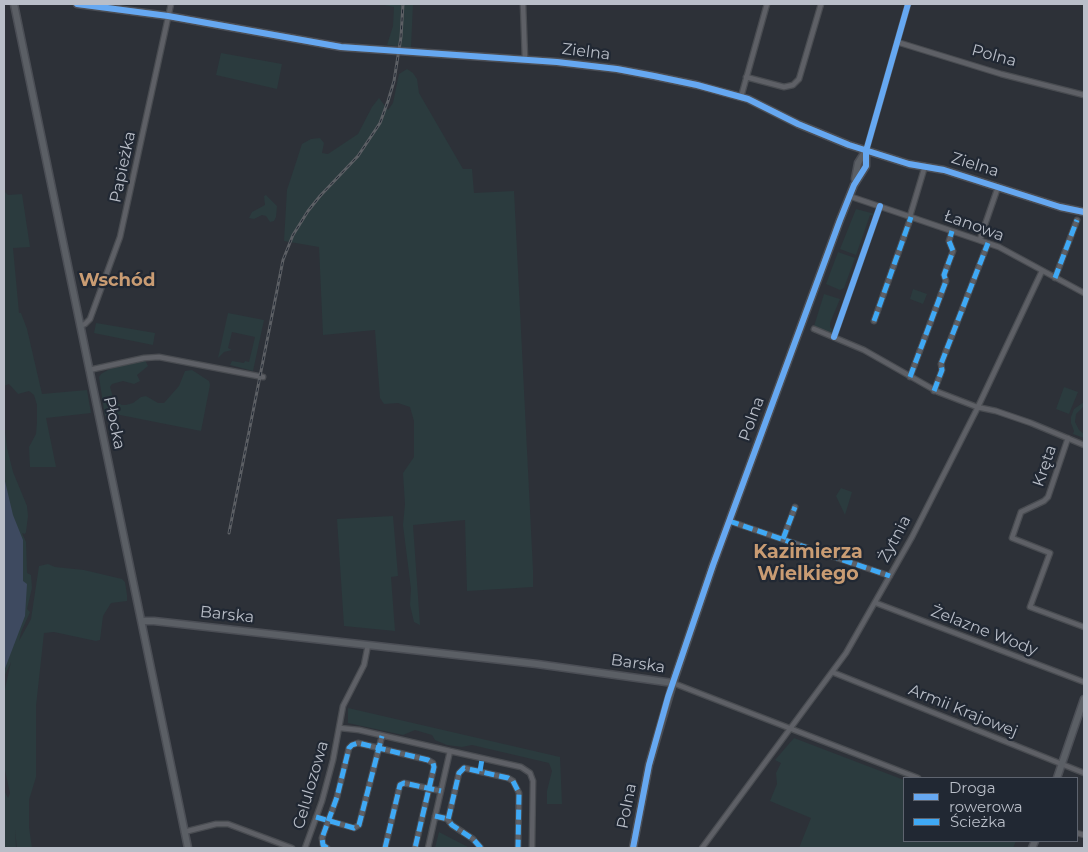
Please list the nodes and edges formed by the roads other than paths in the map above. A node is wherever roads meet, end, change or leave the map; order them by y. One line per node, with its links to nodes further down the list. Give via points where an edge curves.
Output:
1 (14, 4): 29 (street, Płocka)
2 (77, 4): 8 (street, Zielna)
3 (171, 4): 8 (street, Papieżka)
4 (524, 4): 10 (street)
5 (767, 4): 11 (street)
6 (821, 4): 11 (street, via 799,80 793,86 784,87)
7 (908, 4): 9 (street, Polna)
8 (168, 16): 10 (street, Zielna, via 340,47); 29 (street, Papieżka, via 120,237 90,319)
9 (897, 42): 12 (street, Polna, via 1001,74); 14 (street, Polna)
10 (525, 59): 13 (street, Zielna, via 632,72)
11 (746, 77): 13 (street)
12 (1084, 94)
13 (741, 97): 14 (street, Zielna, via 811,130)
14 (866, 151): 15 (street, Zielna); 17 (street, Polna, via 866,166)
15 (925, 166): 16 (street, Zielna); 20 (street)
16 (998, 187): 19 (street, Zielna, via 1073,210); 23 (street)
17 (850, 196): 18 (street, Łanowa); 40 (street, Polna)
18 (880, 206): 20 (street, Łanowa); 31 (street)
19 (1084, 210)
20 (910, 217): 22 (street, Łanowa); 28 (street)
21 (1077, 220): 26 (street)
22 (952, 231): 23 (street, Łanowa); 34 (street, via 949,241 953,251 944,276 946,282)
23 (980, 239): 24 (street, Łanowa)
24 (988, 243): 25 (street, Łanowa); 35 (street, via 941,364)
25 (1042, 270): 26 (street, Łanowa); 36 (street, Żytnia)
26 (1055, 278): 27 (street, Łanowa)
27 (1084, 293)
28 (874, 321)
29 (80, 326): 32 (street, Płocka)
30 (814, 329): 31 (street)
31 (834, 337): 34 (street)
32 (89, 370): 33 (street, via 160,357); 44 (street, Płocka)
33 (263, 377)
34 (910, 377): 35 (street)
35 (934, 391): 36 (street)
36 (977, 407): 37 (street, via 1006,414); 42 (street, Żytnia)
37 (1068, 438): 38 (street); 45 (street, Kręta, via 1048,497 1021,512 1012,538 1050,553 1030,607)
38 (1084, 445)
39 (795, 507): 41 (street)
40 (729, 521): 41 (street); 49 (street, Polna)
41 (783, 539): 42 (street)
42 (890, 576): 43 (street, Żytnia)
43 (876, 603): 47 (street, Żytnia); 48 (street, Żelazne Wody)
44 (142, 621): 46 (street, Barska); 68 (street, Płocka)
45 (1084, 628)
46 (368, 645): 49 (street, Barska); 51 (street, via 364,664 343,706)
47 (832, 672): 52 (street, Żytnia); 57 (street, Armii Krajowej)
48 (1084, 682)
49 (673, 683): 52 (street, Barska); 79 (street, Polna, via 649,765)
50 (1084, 699): 57 (street)
51 (340, 728): 53 (street); 65 (street, Celulozowa)
52 (792, 728): 60 (street, Barska); 80 (street, Żytnia)
53 (382, 736): 54 (street); 55 (street)
54 (379, 748): 62 (street, via 432,761 434,767); 67 (street, via 358,743 350,746); 67 (street, via 359,825 354,828)
55 (450, 751): 56 (street); 63 (street)
56 (482, 759): 58 (street); 78 (street, via 524,769 531,775)
57 (1061, 764): 59 (street, Armii Krajowej); 61 (street)
58 (480, 771): 66 (street, via 465,768 460,771); 77 (street, via 509,778 518,790)
59 (1084, 773)
60 (915, 777)
61 (1057, 777)
62 (429, 788): 63 (street); 73 (street, via 400,785); 74 (street)
63 (441, 791): 64 (street)
64 (435, 816): 66 (street); 75 (street)
65 (316, 818): 67 (street); 71 (street, Celulozowa)
66 (448, 819): 76 (street)
67 (328, 821): 72 (street, via 322,840)
68 (184, 832): 69 (street, Płocka); 70 (street, Celulozowa, via 228,824)
69 (188, 848)
70 (292, 848)
71 (305, 848)
72 (327, 848)
73 (385, 848)
74 (415, 848)
75 (428, 848)
76 (481, 848)
77 (518, 848)
78 (532, 848)
79 (633, 848)
80 (702, 848)

